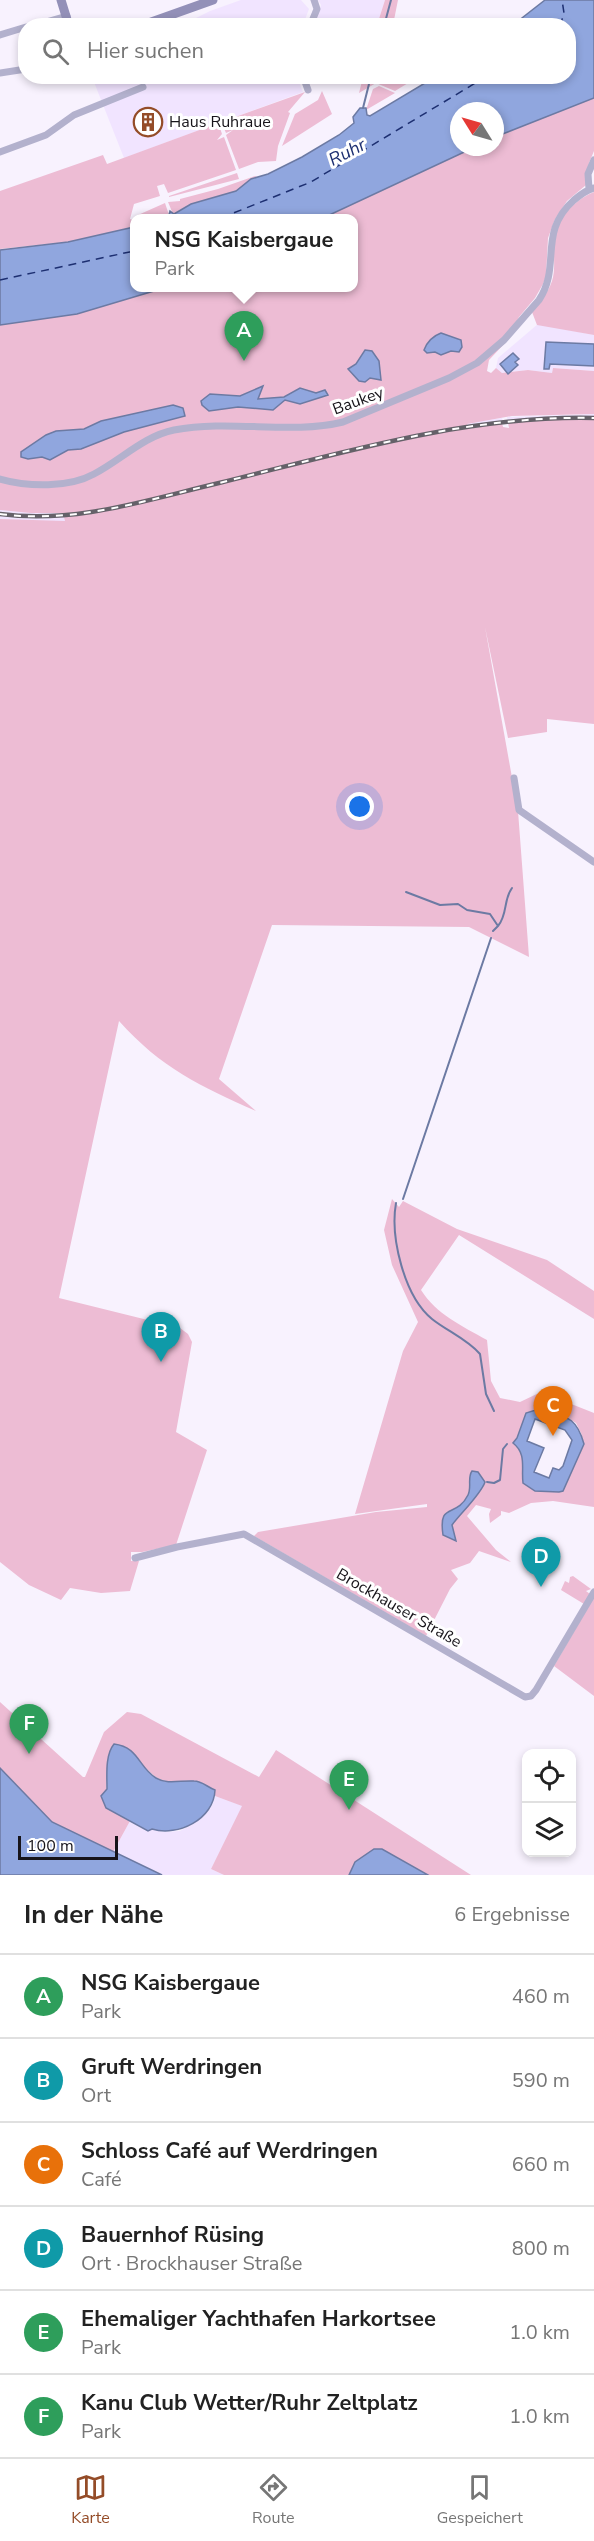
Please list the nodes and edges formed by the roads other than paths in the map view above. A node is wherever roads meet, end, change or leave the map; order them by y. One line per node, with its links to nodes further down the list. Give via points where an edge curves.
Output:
1 (61, 0): 4 (main road)
2 (213, 0): 5 (main road)
3 (314, 0): 6 (street, via 317,9)
4 (67, 18)
5 (162, 18)
6 (313, 18)
7 (18, 29): 8 (street)
8 (0, 35)
9 (18, 70): 10 (street)
10 (0, 73)
11 (306, 84): 13 (street)
12 (143, 87): 14 (street, via 69,118 46,135)
13 (308, 90)
14 (0, 152)
15 (594, 160): 16 (street, Baukey, via 588,174)
16 (592, 188): 17 (street, Baukey, via 567,206 555,224 550,240 550,274 539,300 491,353 464,371 374,410 322,427 223,424 173,430 142,443 80,481 38,484)
17 (0, 479)
18 (514, 778): 19 (street, via 519,810)
19 (594, 862)
20 (135, 1558): 21 (street, Brockhauser Straße, via 244,1534 525,1697 536,1690)
21 (594, 1592)

